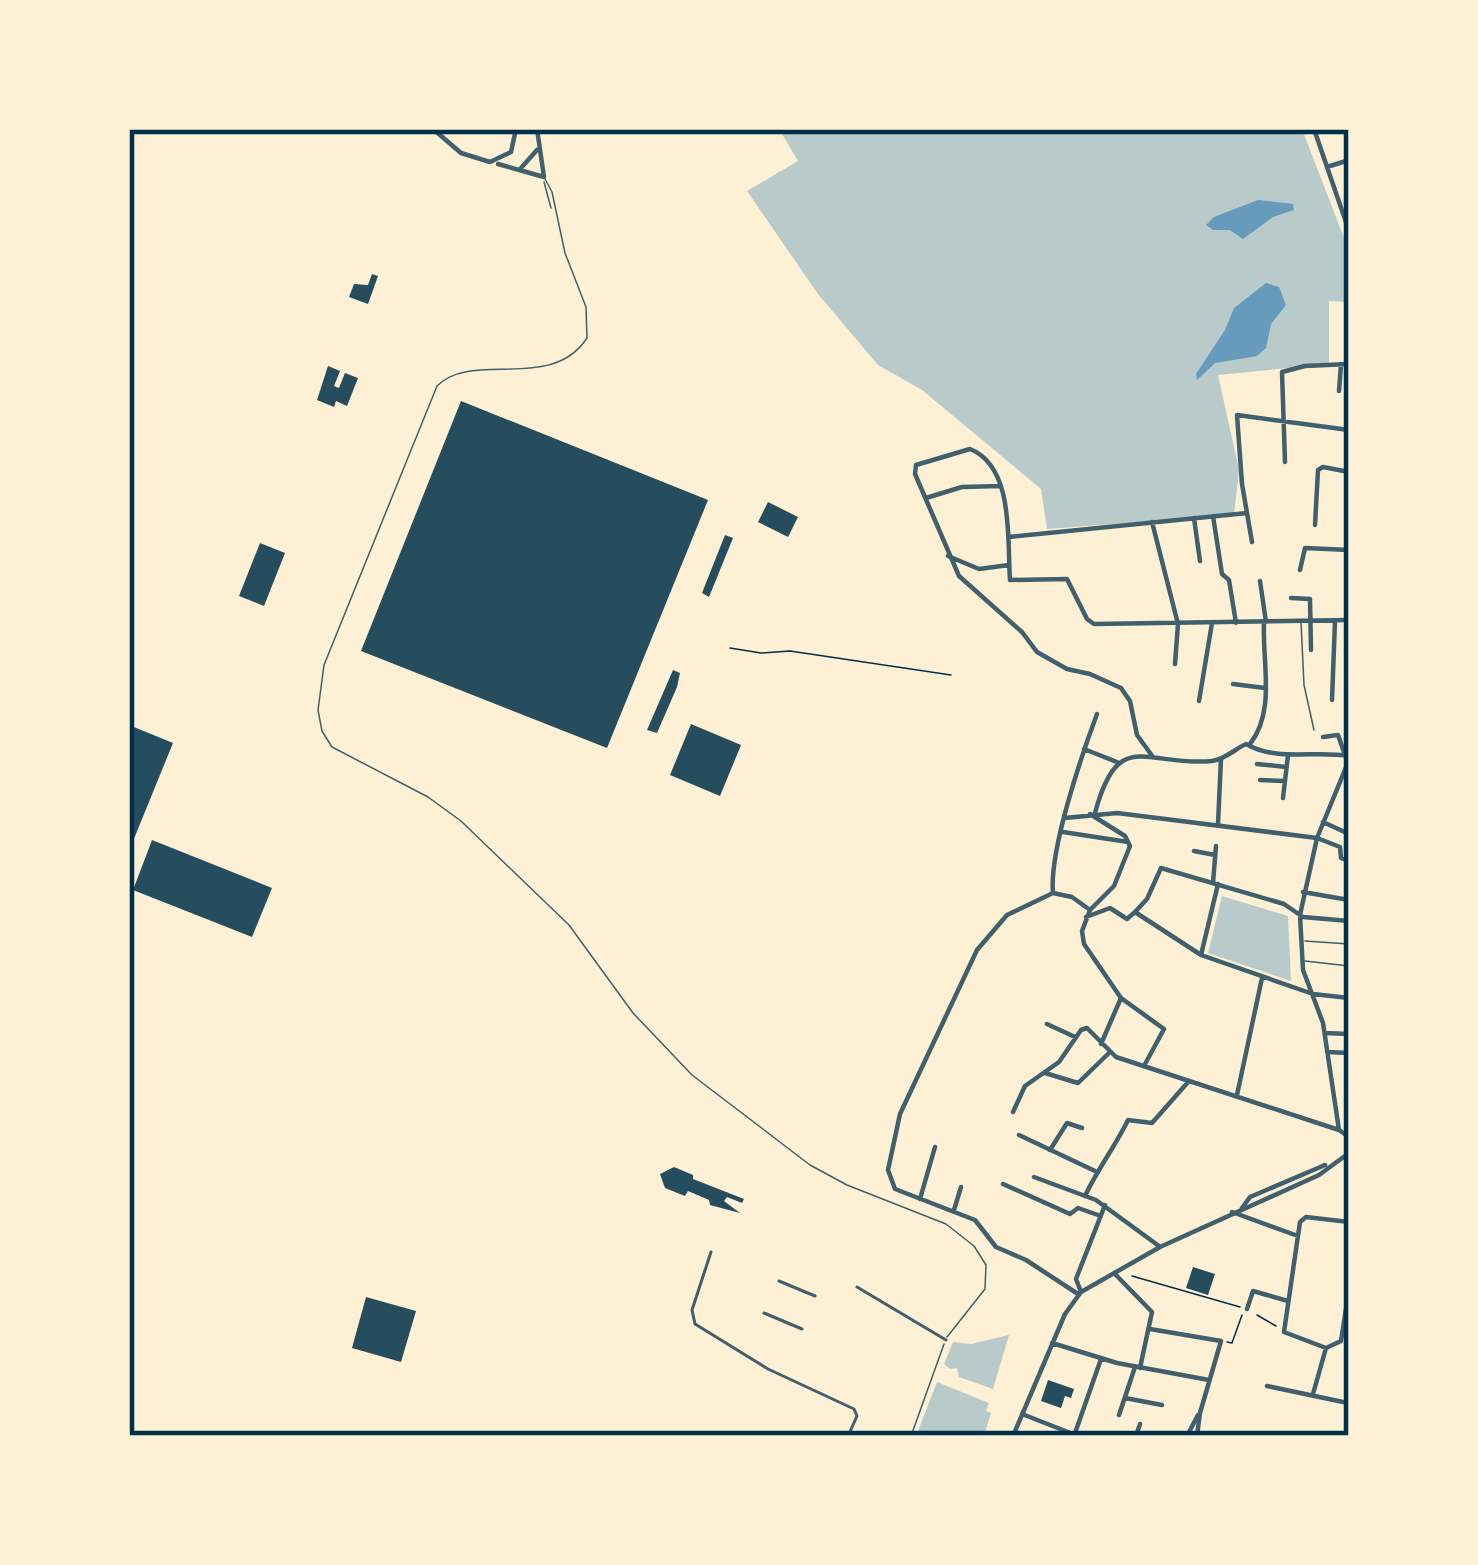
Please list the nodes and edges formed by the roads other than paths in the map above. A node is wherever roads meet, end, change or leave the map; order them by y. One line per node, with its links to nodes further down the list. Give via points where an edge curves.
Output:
1 (433, 129): 7 (street, via 461,153)
2 (516, 129): 7 (street, via 512,152)
3 (537, 129): 5 (street)
4 (1314, 129): 8 (street)
5 (539, 148): 9 (street); 10 (street)
6 (1349, 160): 8 (street)
7 (495, 162): 9 (street)
8 (1327, 167): 11 (street)
9 (521, 168): 10 (street)
10 (544, 177): 143 (lane, via 586,307 587,338 551,364 458,373 437,386 321,675 322,731 332,747 428,796 472,832 569,925 633,1013 708,1089 821,1172 966,1237 988,1277)
11 (1349, 231)
12 (1345, 364): 13 (street); 14 (street, via 1283,370)
13 (1339, 391)
14 (1283, 420): 15 (street); 16 (street); 20 (street, via 1235,418)
15 (1349, 430)
16 (1285, 462)
17 (1349, 472): 24 (street, via 1319,468)
18 (1000, 486): 19 (street); 19 (street, via 975,450 915,466); 25 (street)
19 (926, 498): 28 (street)
20 (1247, 512): 21 (street); 26 (street)
21 (1213, 516): 22 (street); 39 (street)
22 (1194, 518): 23 (street); 29 (street)
23 (1152, 522): 25 (street); 42 (street)
24 (1315, 525)
25 (1010, 537): 30 (street)
26 (1252, 542)
27 (1349, 550): 31 (street, via 1306,548)
28 (948, 556): 30 (street, via 980,569); 56 (street, via 1034,650 1120,688)
29 (1200, 561)
30 (1009, 565): 42 (street, via 1015,583 1067,579 1097,624)
31 (1300, 570)
32 (1260, 581): 40 (street)
33 (1291, 598): 37 (street, via 1310,598)
34 (1349, 599): 35 (street)
35 (1348, 620): 38 (street)
36 (1300, 621): 37 (street); 40 (street); 50 (lane)
37 (1310, 621): 38 (street); 43 (street)
38 (1335, 621): 48 (street)
39 (1237, 622): 40 (street); 41 (street)
40 (1265, 622): 46 (street)
41 (1212, 623): 42 (street); 47 (street)
42 (1178, 624): 44 (street)
43 (1311, 650)
44 (1175, 664)
45 (1233, 684): 46 (street)
46 (1265, 688): 52 (street, via 1262,725)
47 (1199, 700)
48 (1332, 700)
49 (1097, 714): 53 (street)
50 (1314, 730)
51 (1324, 737): 55 (street, via 1338,735)
52 (1250, 744): 54 (street); 57 (street)
53 (1084, 749): 58 (street); 65 (street)
54 (1288, 755): 55 (street); 60 (street)
55 (1348, 757): 66 (street)
56 (1153, 758): 57 (street); 58 (street)
57 (1221, 759): 67 (street)
58 (1117, 762): 64 (street)
59 (1257, 764): 60 (street)
60 (1286, 767): 62 (street)
61 (1260, 780): 62 (street)
62 (1285, 782): 63 (street)
63 (1283, 798)
64 (1092, 813): 65 (street); 67 (street); 71 (street)
65 (1066, 818): 68 (street)
66 (1323, 822): 69 (street); 70 (street)
67 (1218, 824): 70 (street)
68 (1063, 832): 71 (street); 78 (street)
69 (1349, 833)
70 (1317, 838): 75 (street, via 1340,847); 77 (street)
71 (1129, 842): 81 (street, via 1114,886)
72 (1216, 846): 74 (street)
73 (1194, 851): 74 (street)
74 (1215, 855): 76 (street)
75 (1349, 861)
76 (1215, 883): 80 (street, via 1163,868); 82 (street); 86 (street)
77 (1303, 892): 79 (street); 82 (street)
78 (1052, 893): 81 (street, via 1072,897); 121 (street, via 1007,915 983,940 905,1102 889,1180)
79 (1349, 900)
80 (1136, 912): 81 (street, via 1127,920 1109,908); 86 (street)
81 (1088, 914): 91 (street, via 1084,944)
82 (1300, 915): 83 (street); 84 (street)
83 (1349, 921)
84 (1300, 941): 85 (lane); 87 (street)
85 (1349, 944)
86 (1201, 955): 89 (street)
87 (1301, 961): 88 (lane); 90 (street)
88 (1349, 965)
89 (1262, 978): 90 (street); 104 (street)
90 (1312, 994): 92 (street); 94 (street)
91 (1121, 998): 97 (street); 101 (street, via 1164,1029)
92 (1349, 998)
93 (1047, 1024): 96 (street)
94 (1324, 1033): 95 (street); 98 (street)
95 (1349, 1034)
96 (1076, 1038): 97 (street, via 1093,1031); 102 (street)
97 (1102, 1044): 99 (street)
98 (1327, 1052): 100 (street); 107 (street)
99 (1108, 1053): 101 (street); 102 (street, via 1078,1083)
100 (1349, 1053)
101 (1144, 1066): 103 (street)
102 (1043, 1072): 105 (street)
103 (1189, 1081): 104 (street); 114 (street, via 1152,1123 1130,1118)
104 (1237, 1096): 107 (street)
105 (1013, 1112)
106 (1082, 1128): 111 (street, via 1067,1123)
107 (1339, 1130): 109 (street)
108 (1018, 1136): 111 (street)
109 (1349, 1137)
110 (935, 1147): 121 (street)
111 (1050, 1150): 114 (street)
112 (1349, 1153): 113 (street)
113 (1328, 1165): 116 (street); 119 (street)
114 (1096, 1172): 120 (street)
115 (1034, 1177): 120 (street)
116 (1285, 1180): 119 (street); 123 (street)
117 (1003, 1184): 126 (street, via 1070,1214 1078,1208)
118 (961, 1187): 124 (street)
119 (1291, 1189): 123 (street)
120 (1085, 1196): 122 (street)
121 (920, 1199): 124 (street)
122 (1105, 1205): 126 (street); 129 (street)
123 (1242, 1208): 125 (street)
124 (953, 1211): 135 (street, via 982,1226 996,1247)
125 (1232, 1212): 128 (street); 129 (street)
126 (1098, 1215): 135 (street, via 1076,1279)
127 (1349, 1222): 128 (street, via 1306,1217)
128 (1298, 1236): 137 (street)
129 (1160, 1246): 131 (street)
130 (712, 1252): 159 (street, via 692,1310 695,1324 854,1409)
131 (1115, 1272): 135 (street); 142 (street, via 1150,1307)
132 (778, 1281): 136 (street)
133 (857, 1287): 143 (street)
134 (1349, 1289): 138 (street)
135 (1080, 1293): 144 (street)
136 (815, 1296)
137 (1288, 1301): 139 (street, via 1252,1291); 145 (street, via 1284,1332)
138 (1348, 1307): 145 (street, via 1340,1341)
139 (1247, 1309)
140 (764, 1313): 141 (street)
141 (802, 1329)
142 (1150, 1329): 147 (street); 148 (street, via 1221,1341)
143 (946, 1340): 160 (lane)
144 (1052, 1343): 146 (street); 155 (street)
145 (1327, 1348): 150 (street)
146 (1101, 1359): 147 (street); 158 (street)
147 (1138, 1368): 148 (street); 151 (street)
148 (1209, 1380): 154 (street)
149 (1267, 1386): 150 (street)
150 (1313, 1394): 152 (street)
151 (1125, 1398): 153 (street); 156 (street)
152 (1343, 1402)
153 (1162, 1405)
154 (1200, 1413): 163 (street); 164 (street)
155 (1022, 1414): 158 (street); 161 (street)
156 (1119, 1414)
157 (1140, 1424): 162 (street)
158 (1075, 1435)
159 (848, 1436)
160 (910, 1436)
161 (1013, 1436)
162 (1136, 1436)
163 (1187, 1436)
164 (1197, 1436)

